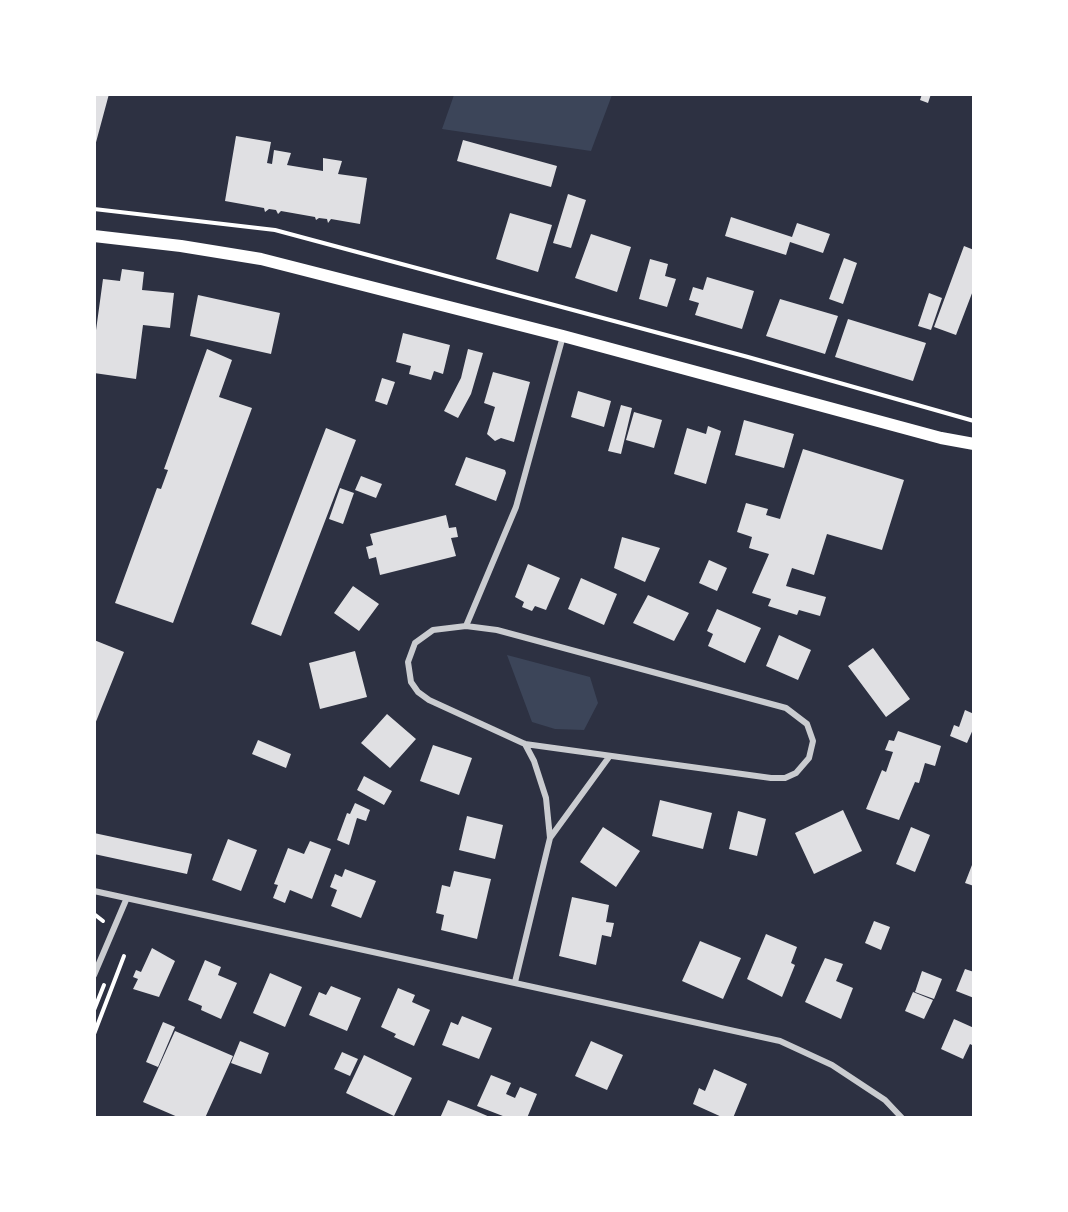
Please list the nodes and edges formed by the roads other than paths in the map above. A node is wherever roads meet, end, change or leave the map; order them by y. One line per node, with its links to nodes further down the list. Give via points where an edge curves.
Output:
1 (94, 236): 2 (main road, via 261,260)
2 (563, 336): 3 (main road); 4 (street, via 516,507)
3 (974, 444)
4 (466, 626): 5 (street, via 433,630 415,643 408,662 411,682 429,700); 6 (street, via 497,630 786,708 807,724 813,741 803,766 785,778)
5 (525, 744): 6 (street); 7 (street, via 546,798)
6 (609, 757): 7 (street)
7 (550, 838): 11 (street)
8 (94, 891): 9 (street)
9 (126, 900): 10 (street); 11 (street)
10 (94, 975)
11 (515, 982): 12 (street, via 780,1041 832,1065 885,1100)
12 (902, 1118)

